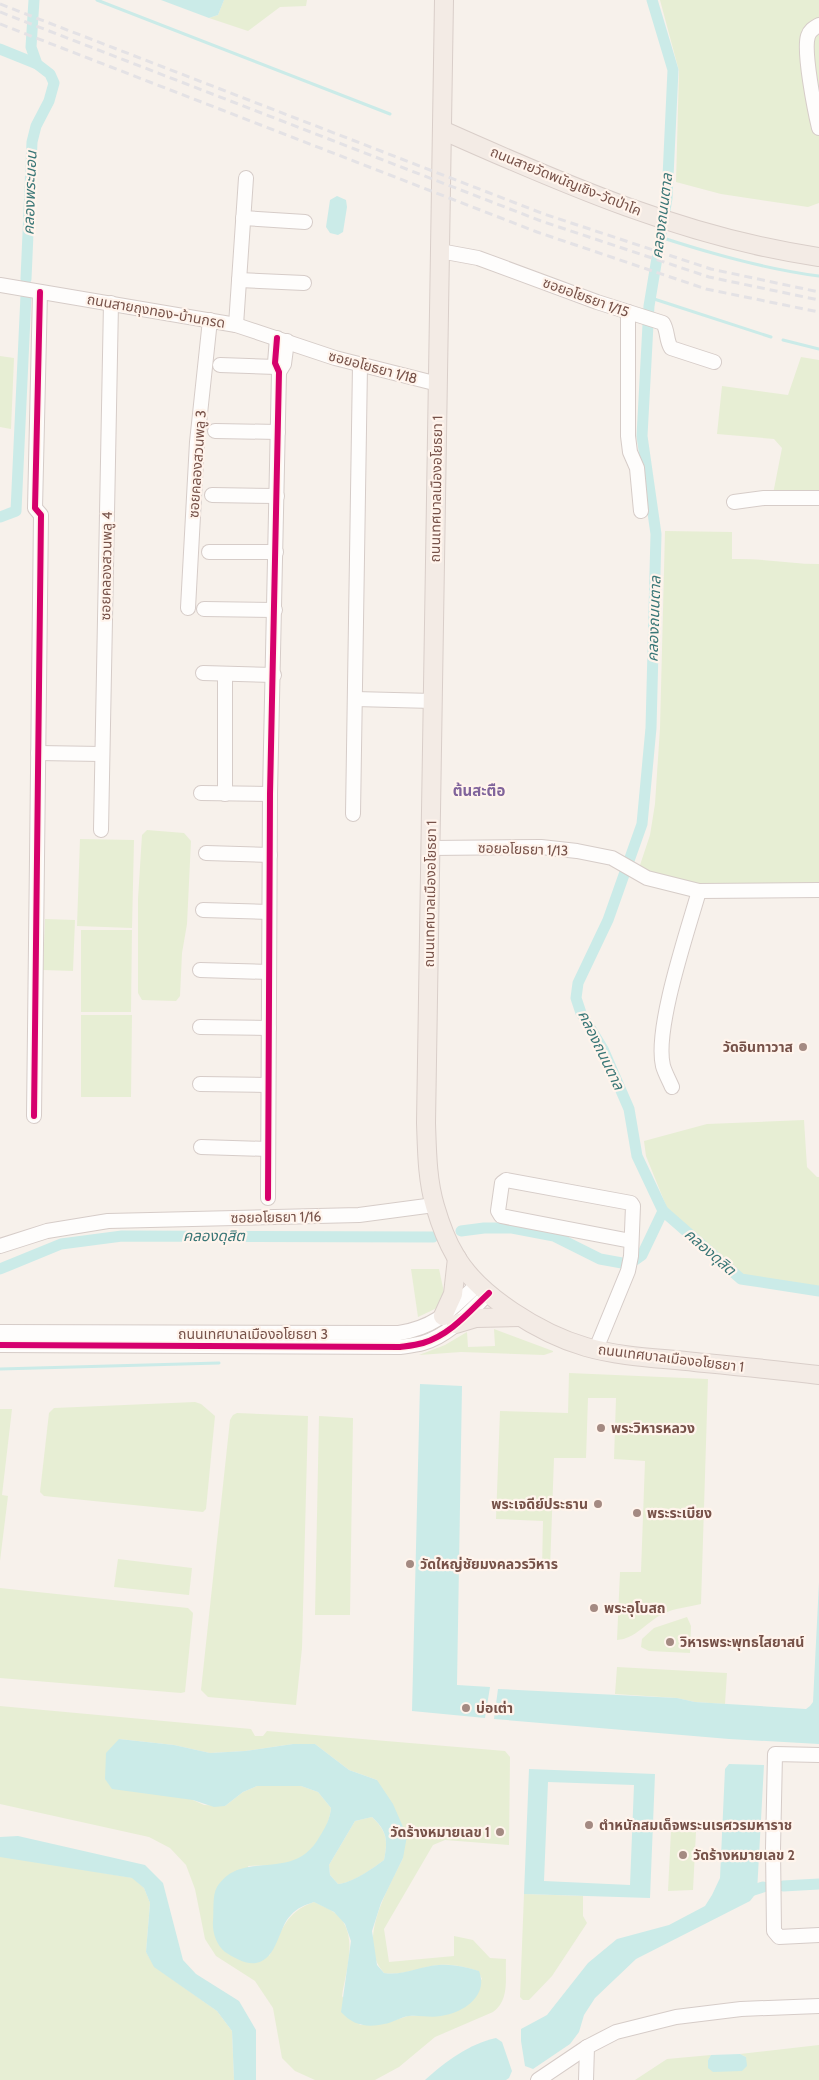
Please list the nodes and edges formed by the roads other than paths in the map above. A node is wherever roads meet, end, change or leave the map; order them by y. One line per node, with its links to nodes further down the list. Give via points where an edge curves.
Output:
1 (444, 0): 4 (main road)
2 (819, 25): 3 (street, via 812,30 807,42)
3 (819, 128)
4 (442, 130): 8 (main road, ถนนเทศบาลเมืองอโยธยา 1); 9 (main road, ถนนสายวัดพนัญเชิง-วัดป่าโค, via 645,214)
5 (246, 178): 6 (street)
6 (243, 218): 7 (street); 10 (street)
7 (305, 222)
8 (440, 251): 15 (street, ซอยอโยธยา 1/15, via 478,258); 24 (main road, ถนนเทศบาลเมืองอโยธยา 1)
9 (819, 257)
10 (239, 280): 11 (street); 17 (street)
11 (304, 284)
12 (0, 285): 13 (street, ถนนสายถุงทอง-บ้านกรด)
13 (40, 292): 14 (street, ถนนสายถุงทอง-บ้านกรด); 42 (street, via 35,508 41,515)
14 (111, 303): 16 (street, ถนนสายถุงทอง-บ้านกรด); 43 (street, ซอยคลองสวนพลู 4)
15 (633, 314): 20 (street, ซอยอโยธยา 1/15, via 663,323 670,348); 31 (street, via 628,436 637,468)
16 (210, 320): 17 (street, ถนนสายถุงทอง-บ้านกรด); 34 (street, ซอยคลองสวนพลู 3, via 197,442)
17 (236, 325): 18 (street, ถนนสายถุงทอง-บ้านกรด)
18 (282, 340): 19 (street, ถนนสายถุงทอง-บ้านกรด); 23 (street)
19 (308, 349): 22 (street, ซอยอโยธยา 1/18)
20 (714, 362)
21 (220, 365): 23 (street)
22 (360, 365): 24 (street, ซอยอโยธยา 1/18); 40 (street)
23 (279, 366): 26 (street)
24 (438, 384): 41 (main road, ถนนเทศบาลเมืองอโยธยา 1)
25 (215, 431): 26 (street)
26 (278, 432): 28 (street)
27 (212, 495): 28 (street)
28 (277, 496): 33 (street)
29 (819, 498): 30 (street, via 764,498)
30 (734, 502)
31 (641, 511)
32 (209, 552): 33 (street)
33 (276, 552): 36 (street)
34 (188, 608)
35 (204, 609): 36 (street)
36 (275, 610): 39 (street)
37 (203, 673): 38 (street)
38 (225, 674): 39 (street); 45 (street)
39 (274, 675): 46 (street)
40 (355, 699): 41 (street); 47 (street)
41 (433, 701): 49 (main road, ถนนเทศบาลเมืองอโยธยา 1)
42 (38, 753): 43 (street); 63 (street)
43 (102, 754): 48 (street, ซอยคลองสวนพลู 4)
44 (201, 793): 45 (street)
45 (225, 794): 46 (street)
46 (270, 794): 51 (street)
47 (353, 814)
48 (101, 830)
49 (430, 848): 53 (street, ซอยอโยธยา 1/13, via 541,847 593,854 617,861 646,878); 67 (main road, ถนนเทศบาลเมืองอโยธยา 1, via 426,1123)
50 (206, 853): 51 (street)
51 (270, 855): 55 (street)
52 (819, 890): 53 (street, ซอยอโยธยา 1/13)
53 (699, 891): 62 (street, via 663,1036 663,1066)
54 (204, 910): 55 (street)
55 (270, 912): 57 (street)
56 (200, 970): 57 (street)
57 (269, 972): 59 (street)
58 (200, 1027): 59 (street)
59 (269, 1028): 61 (street)
60 (200, 1084): 61 (street)
61 (268, 1085): 65 (street)
62 (672, 1087)
63 (34, 1116)
64 (201, 1147): 65 (street)
65 (268, 1149): 66 (street)
66 (268, 1198)
67 (434, 1205): 69 (street, ซอยอโยธยา 1/16, via 349,1215 108,1221 47,1231); 70 (main road, ถนนเทศบาลเมืองอโยธยา 1)
68 (631, 1241): 68 (street, via 634,1209 631,1203 506,1180 502,1183 498,1211 501,1216); 76 (street, via 628,1271)
69 (0, 1246)
70 (457, 1258): 71 (main road, ถนนเทศบาลเมืองอโยธยา 1); 73 (main road)
71 (484, 1288): 72 (main road, ถนนเทศบาลเมืองอโยธยา 1); 73 (street, ถนนเทศบาลเมืองอโยธยา 3)
72 (520, 1317): 73 (main road); 76 (main road, ถนนเทศบาลเมืองอโยธยา 1, via 552,1335)
73 (449, 1320): 74 (street, ถนนเทศบาลเมืองอโยธยา 3, via 399,1333); 75 (street, ถนนเทศบาลเมืองอโยธยา 3, via 442,1334 423,1343 400,1347)
74 (0, 1332)
75 (0, 1345)
76 (596, 1349): 77 (main road, ถนนเทศบาลเมืองอโยธยา 1)
77 (819, 1374)
78 (819, 1755): 79 (street, via 775,1754 773,1848 774,1931 779,1937)
79 (819, 1935)
80 (819, 2006): 81 (street, via 741,2009 676,2017 616,2032)
81 (587, 2047): 82 (street); 83 (street)
82 (538, 2080)
83 (586, 2080)

